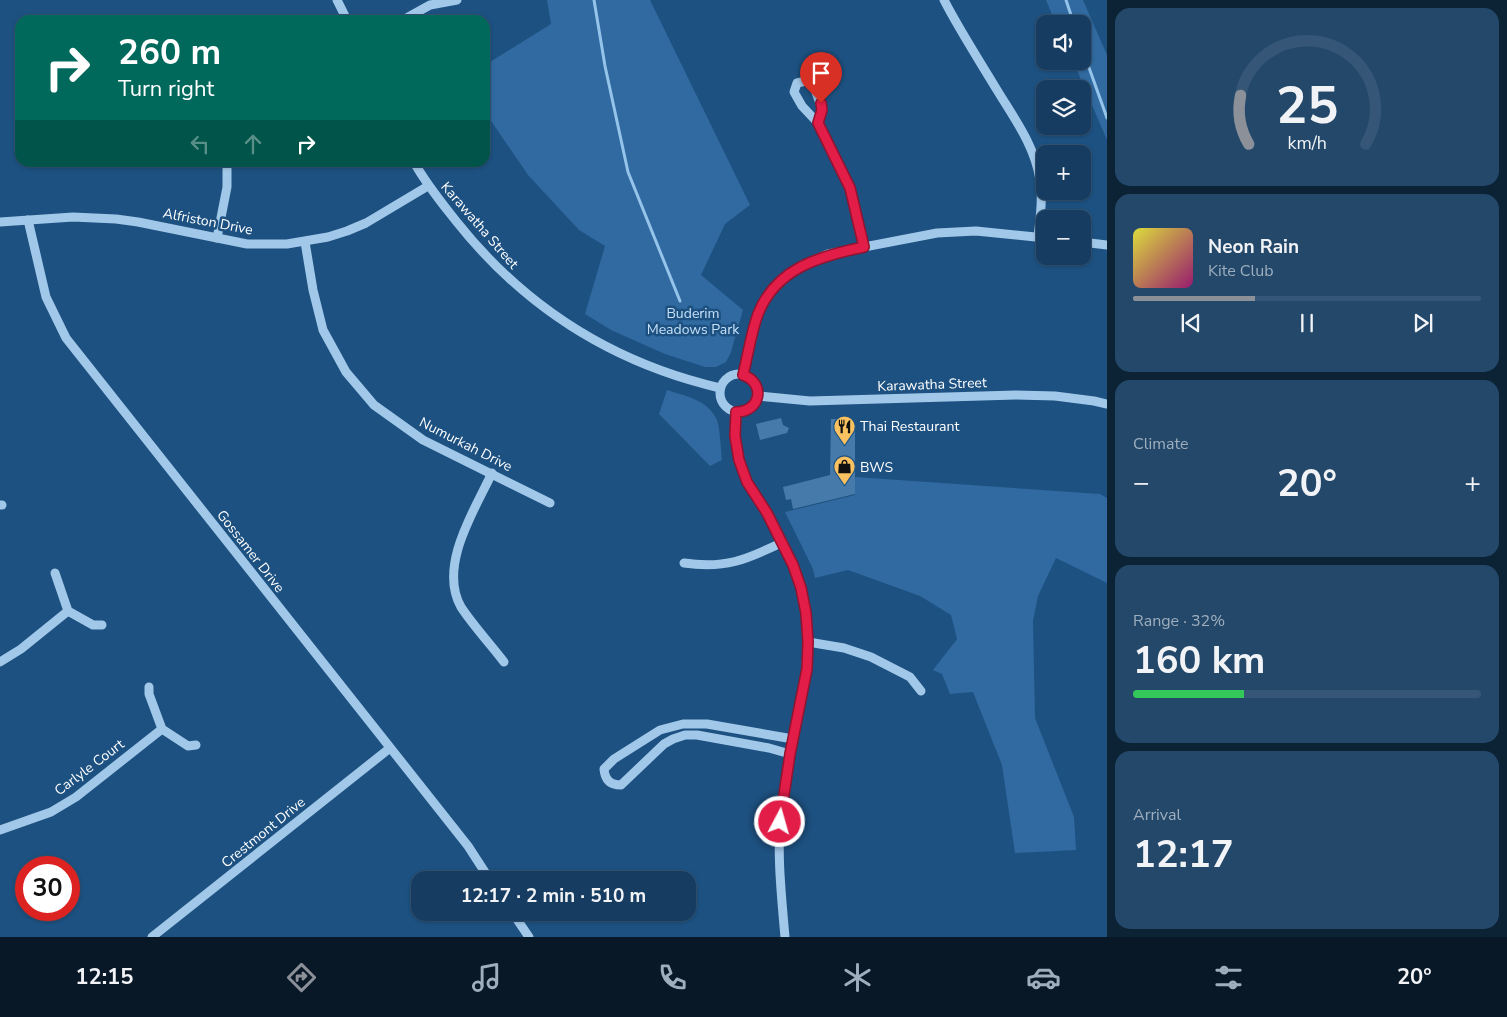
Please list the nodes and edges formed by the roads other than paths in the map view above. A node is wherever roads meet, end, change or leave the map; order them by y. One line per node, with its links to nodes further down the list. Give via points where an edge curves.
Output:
1 (337, 0): 5 (street)
2 (457, 0): 4 (street)
3 (944, 0): 11 (street, via 1023,132 1035,158)
4 (431, 2): 6 (street)
5 (344, 15)
6 (410, 15)
7 (818, 123): 19 (street, via 850,188)
8 (227, 167): 15 (street, via 228,187)
9 (417, 167): 10 (street, Karawatha Street)
10 (428, 186): 16 (street, Alfriston Drive, via 366,223); 21 (street, Karawatha Street, via 474,244 512,283 558,317 599,344 645,366)
11 (1042, 210)
12 (28, 220): 13 (street, Alfriston Drive); 15 (street, Alfriston Drive, via 116,219); 40 (street, Gossamer Drive, via 46,297 66,338)
13 (0, 222)
14 (1036, 237): 19 (street, via 976,231 937,233)
15 (217, 238): 16 (street, Alfriston Drive, via 247,244)
16 (305, 242): 25 (street, Numurkah Drive, via 323,330 346,372 374,405 422,440)
17 (1091, 243): 18 (street)
18 (1107, 245)
19 (864, 247): 20 (street, via 828,254 802,265 775,287 758,314)
20 (743, 375): 21 (street, via 732,375); 22 (street, via 753,380)
21 (720, 388): 24 (street, via 725,406)
22 (758, 396): 23 (street, Karawatha Street, via 810,401 1016,395 1055,396); 24 (street, via 748,410)
23 (1107, 404)
24 (736, 412): 27 (street, via 739,460 747,482)
25 (492, 473): 26 (street, Numurkah Drive); 34 (street, via 456,550 452,578 461,606)
26 (550, 503)
27 (782, 542): 28 (street, via 730,563 712,566); 32 (street, via 801,588)
28 (684, 563)
29 (55, 573): 30 (street)
30 (68, 611): 31 (street, via 93,625); 33 (street)
31 (102, 625)
32 (808, 642): 36 (street, via 844,648 871,657 910,677); 38 (street, via 807,669)
33 (0, 662)
34 (504, 662)
35 (149, 687): 37 (street)
36 (921, 691)
37 (162, 729): 39 (street, via 188,746); 42 (street, Carlyle Court, via 76,797 51,812)
38 (793, 739): 41 (street); 41 (street, via 706,724 683,724 660,730 614,759 604,769 604,776 614,785 621,785 664,744 685,735)
39 (196, 744)
40 (390, 748): 43 (street, Gossamer Drive); 45 (street, Crestmont Drive)
41 (790, 754): 47 (street, via 778,842)
42 (0, 830)
43 (484, 871)
44 (518, 921): 46 (street)
45 (152, 937)
46 (529, 937)
47 (785, 937)

